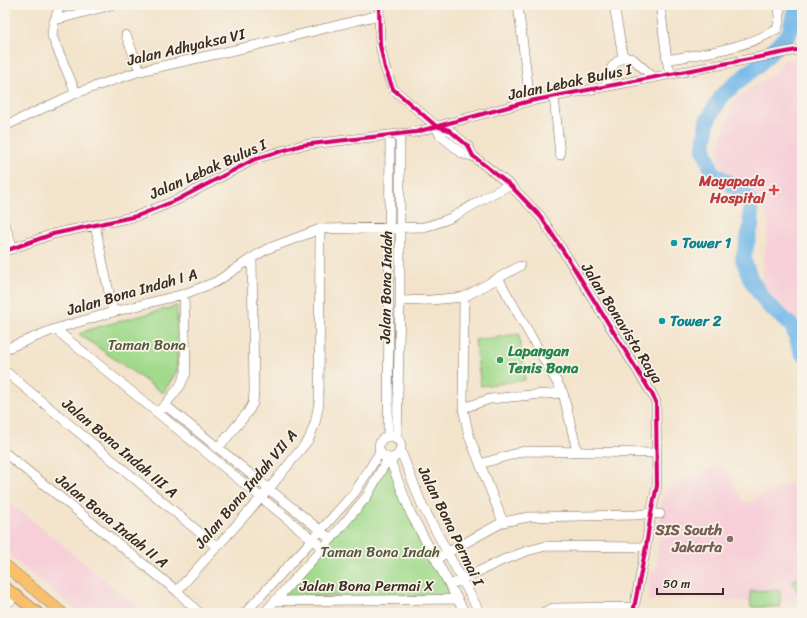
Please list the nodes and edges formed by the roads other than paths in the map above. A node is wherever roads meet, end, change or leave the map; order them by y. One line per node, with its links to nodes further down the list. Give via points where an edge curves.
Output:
1 (60, 5): 9 (street)
2 (112, 5): 9 (street)
3 (379, 5): 8 (street, Jalan Bonavista Raya)
4 (518, 5): 22 (street)
5 (614, 5): 13 (street)
6 (660, 5): 14 (street)
7 (779, 5): 11 (street, via 780,18 777,30 767,36)
8 (379, 15): 16 (street, Jalan Adhyaksa VI); 24 (street, Jalan Bonavista Raya, via 380,45 393,89)
9 (55, 20): 20 (street, via 52,36)
10 (126, 35): 16 (street)
11 (727, 49): 14 (street); 15 (street)
12 (799, 50): 15 (street, Jalan Lebak Bulus I)
13 (623, 57): 18 (street, via 633,59); 19 (street, via 609,71)
14 (667, 60): 17 (street)
15 (731, 63): 17 (street, Jalan Lebak Bulus I)
16 (140, 71): 20 (street, Jalan Adhyaksa VI)
17 (670, 74): 18 (street, Jalan Lebak Bulus I)
18 (653, 77): 19 (street, Jalan Lebak Bulus I)
19 (606, 86): 21 (street, Jalan Lebak Bulus I)
20 (76, 93): 23 (street, Jalan Adhyaksa VI)
21 (554, 96): 22 (street, Jalan Lebak Bulus I); 27 (street)
22 (530, 101): 24 (street, Jalan Lebak Bulus I)
23 (5, 126)
24 (436, 126): 25 (street, Jalan Lebak Bulus I); 28 (street, Jalan Bonavista Raya, via 449,130 468,146 473,156)
25 (400, 134): 26 (street, Jalan Lebak Bulus I); 32 (street, Jalan Bona Indah)
26 (390, 136): 30 (street, Jalan Lebak Bulus I, via 302,145 255,159 177,200 137,216); 31 (street, Jalan Bona Indah)
27 (560, 155)
28 (510, 185): 32 (street, Jalan Bona Indah I A, via 438,224); 56 (street, Jalan Bonavista Raya, via 541,217 652,394 657,409)
29 (5, 225): 34 (street)
30 (96, 225): 34 (street, Jalan Lebak Bulus I, via 53,234); 41 (street)
31 (389, 228): 32 (street, Jalan Bona Indah I A); 33 (street, Jalan Bona Indah I A); 49 (street, Jalan Bona Indah)
32 (401, 228): 40 (street, Jalan Bona Indah)
33 (320, 229): 35 (street, Jalan Bona Indah I A, via 267,249); 59 (street, Jalan Bona Indah VII A, via 319,403 315,423 308,438)
34 (9, 250)
35 (252, 258): 38 (street, Jalan Bona Indah I A, via 216,282); 51 (street, via 252,403 248,412)
36 (520, 266): 37 (street)
37 (498, 278): 39 (street); 45 (street)
38 (184, 294): 41 (street, Jalan Bona Indah I A); 46 (street, via 186,373 180,386)
39 (464, 297): 40 (street); 47 (street)
40 (400, 301): 50 (street, Jalan Bona Indah)
41 (113, 312): 42 (street, Jalan Bona Indah I A)
42 (56, 329): 43 (street, Jalan Bona Indah I A); 48 (street)
43 (5, 349)
44 (5, 371): 66 (street, Jalan Bona Indah III A)
45 (563, 393): 47 (street, via 490,399); 53 (street)
46 (164, 404): 48 (street); 51 (street)
47 (463, 408): 58 (street, via 469,436)
48 (158, 412): 60 (street)
49 (388, 437): 50 (street); 54 (street, via 379,444)
50 (397, 440): 52 (street)
51 (218, 448): 59 (street)
52 (400, 449): 57 (street, via 397,455); 69 (street, Jalan Bona Permai I, via 422,505)
53 (577, 451): 56 (street); 58 (street, via 524,451)
54 (380, 452): 57 (street); 63 (street, via 355,492)
55 (5, 453): 75 (street, Jalan Bona Indah II A)
56 (657, 453): 61 (street, Jalan Bonavista Raya)
57 (389, 458): 65 (street, via 367,496); 70 (street, Jalan Bona Permai I, via 411,514)
58 (480, 464): 62 (street)
59 (269, 489): 60 (street, Jalan Bona Indah VII A); 63 (street)
60 (262, 497): 64 (street); 66 (street, Jalan Bona Indah VII A)
61 (656, 513): 62 (street, via 528,517); 67 (street, Jalan Bonavista Raya)
62 (503, 522): 69 (street)
63 (321, 530): 64 (street); 65 (street)
64 (313, 539): 68 (street); 85 (street)
65 (331, 539): 68 (street)
66 (217, 547): 75 (street, Jalan Bona Indah VII A)
67 (646, 547): 72 (street, via 546,546 503,560); 80 (street, Jalan Bonavista Raya)
68 (323, 548): 78 (street)
69 (447, 553): 70 (street); 72 (street, Jalan Bona Permai I)
70 (436, 559): 73 (street, Jalan Bona Permai I)
71 (5, 565): 83 (main road)
72 (461, 579): 73 (street); 88 (street, Jalan Bona Permai I)
73 (450, 585): 77 (street, Jalan Bona Permai I)
74 (5, 587): 76 (main road)
75 (177, 591): 84 (street, Jalan Bona Indah II A)
76 (16, 596): 79 (street); 82 (main road)
77 (458, 599): 78 (street, Jalan Bona Permai X); 87 (street, Jalan Bona Permai I)
78 (275, 601): 86 (street)
79 (5, 605)
80 (633, 610): 81 (street)
81 (553, 611): 89 (street)
82 (38, 613)
83 (62, 613)
84 (199, 613)
85 (245, 613)
86 (264, 613)
87 (465, 613)
88 (480, 613)
89 (542, 613)

